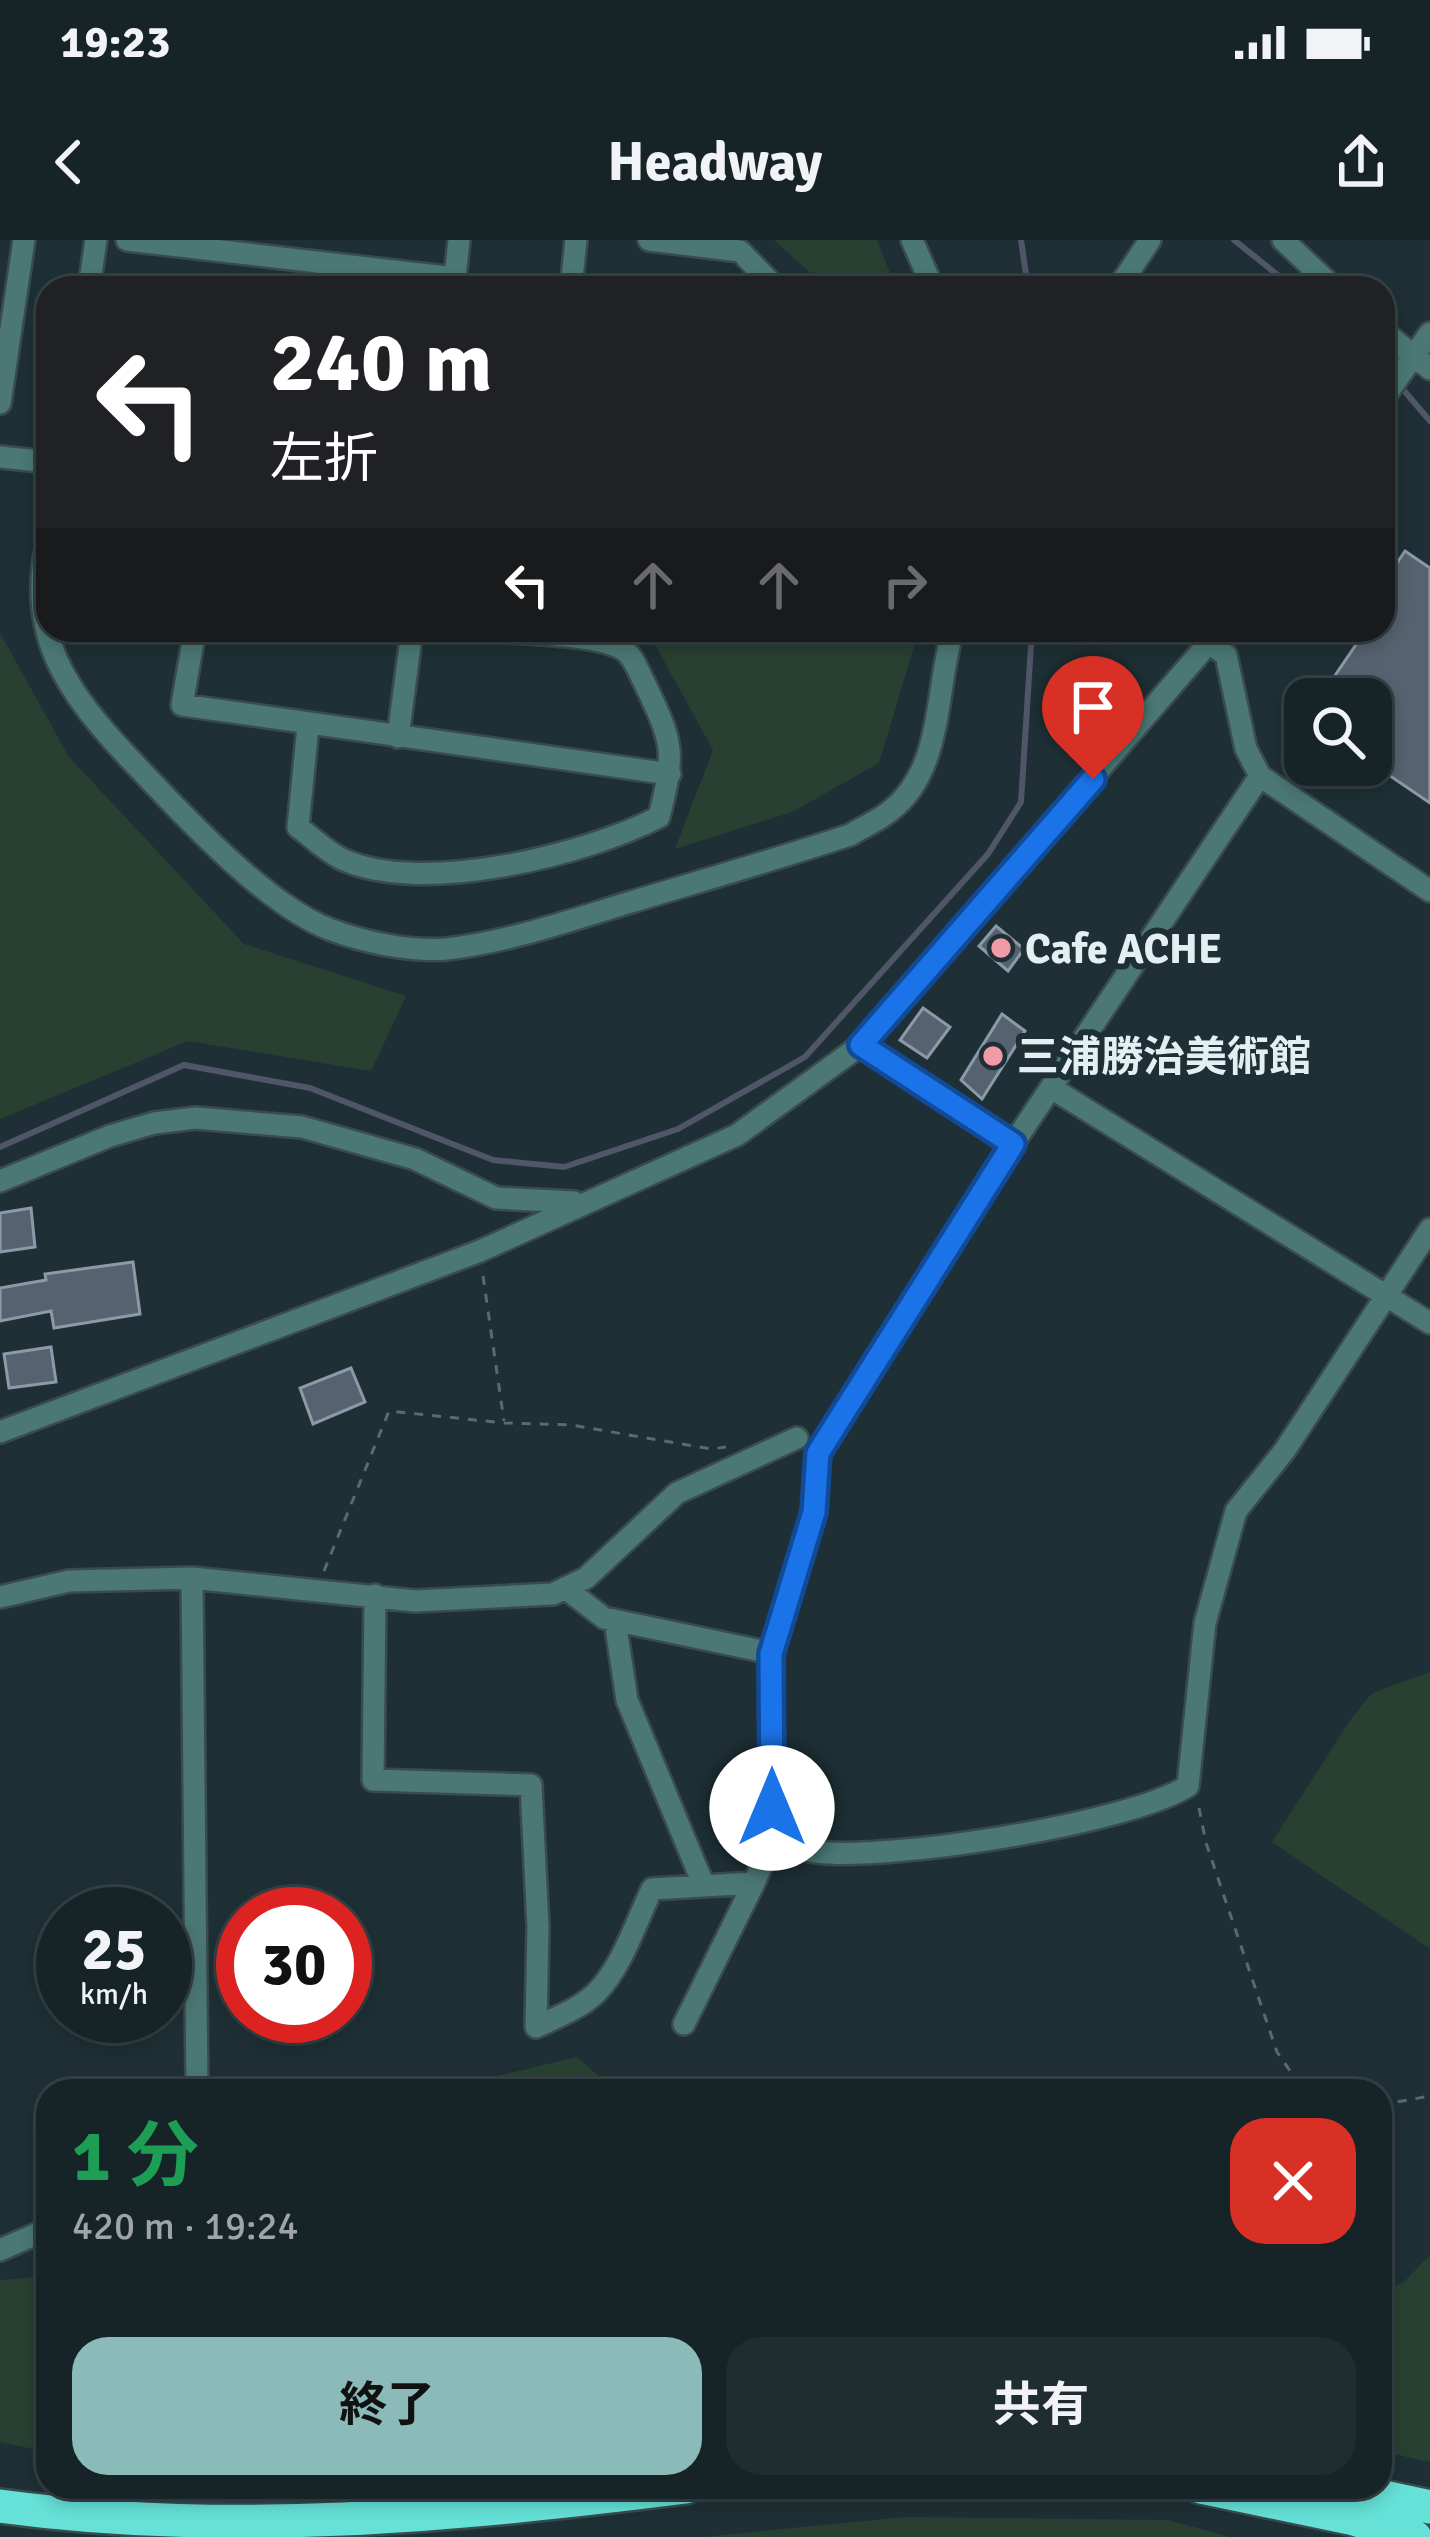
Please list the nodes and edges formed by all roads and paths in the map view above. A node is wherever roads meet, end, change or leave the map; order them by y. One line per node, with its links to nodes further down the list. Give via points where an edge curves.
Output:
1 (24, 240): 23 (street)
2 (96, 240): 11 (street)
3 (127, 240): 12 (street)
4 (459, 240): 13 (street)
5 (576, 240): 14 (street)
6 (650, 240): 10 (street)
7 (911, 240): 16 (street)
8 (1150, 240): 17 (street)
9 (1283, 240): 18 (street)
10 (687, 242): 15 (street, via 740,251)
11 (91, 276)
12 (401, 276)
13 (455, 276)
14 (572, 276)
15 (764, 276)
16 (928, 276)
17 (1126, 276)
18 (1321, 276)
19 (1430, 333): 21 (street)
20 (1395, 341): 21 (street)
21 (1421, 363): 22 (street)
22 (1395, 388)
23 (0, 403)
24 (0, 458): 25 (street)
25 (36, 461)
26 (49, 642): 30 (street, via 93,719 270,894 327,928 442,949 522,934 828,842 892,810 930,751)
27 (193, 642): 33 (street, via 182,705)
28 (410, 642): 34 (street)
29 (620, 642): 35 (street, via 670,736)
30 (951, 642)
31 (1211, 642): 38 (street)
32 (1217, 642): 36 (street)
33 (308, 726): 34 (street); 35 (street, via 298,827 344,860 405,874 491,868 622,836 659,817)
34 (398, 737): 35 (street)
35 (670, 774)
36 (1260, 776): 37 (street); 39 (street)
37 (1430, 891)
38 (861, 1045): 40 (street); 42 (street, via 736,1136)
39 (1052, 1090): 40 (street); 45 (street)
40 (1013, 1144): 57 (street, via 818,1453 814,1512)
41 (0, 1181): 42 (street, via 110,1136 196,1118 302,1127 415,1159 496,1198)
42 (581, 1203): 44 (street)
43 (1430, 1229): 45 (street)
44 (480, 1251): 47 (path); 48 (street)
45 (1383, 1297): 46 (street); 58 (street, via 1286,1450 1236,1511 1205,1623)
46 (1430, 1323)
47 (504, 1423): 50 (path); 53 (path, via 389,1411)
48 (0, 1432)
49 (797, 1438): 52 (street, via 676,1492 586,1578)
50 (733, 1446)
51 (192, 1579): 53 (street); 55 (street, via 69,1581); 63 (street)
52 (565, 1588): 54 (street, via 415,1601); 56 (street)
53 (316, 1589): 54 (street)
54 (375, 1594): 61 (street, via 373,1780 531,1785 536,2026 598,1991 652,1889)
55 (0, 1597)
56 (615, 1621): 57 (street); 61 (street, via 627,1700)
57 (771, 1654): 59 (street)
58 (1188, 1786): 59 (street, via 1114,1816 969,1840 819,1852); 64 (path, via 1277,2052)
59 (772, 1841): 60 (street)
60 (754, 1883): 61 (street); 62 (street)
61 (704, 1886)
62 (684, 2024)
63 (197, 2079)
64 (1296, 2079)
65 (1430, 2096): 66 (path)
66 (1392, 2103)
67 (36, 2234): 68 (street)
68 (0, 2250)
69 (0, 2493): 70 (highway)
70 (36, 2498)
71 (42, 2499): 72 (highway, via 224,2513)
72 (466, 2499)
73 (579, 2499): 77 (highway, via 293,2524 125,2520)
74 (1259, 2499): 80 (highway)
75 (1327, 2499): 79 (highway)
76 (1392, 2499): 78 (highway)
77 (0, 2506)
78 (1430, 2507)
79 (1430, 2524)
80 (1414, 2537)

